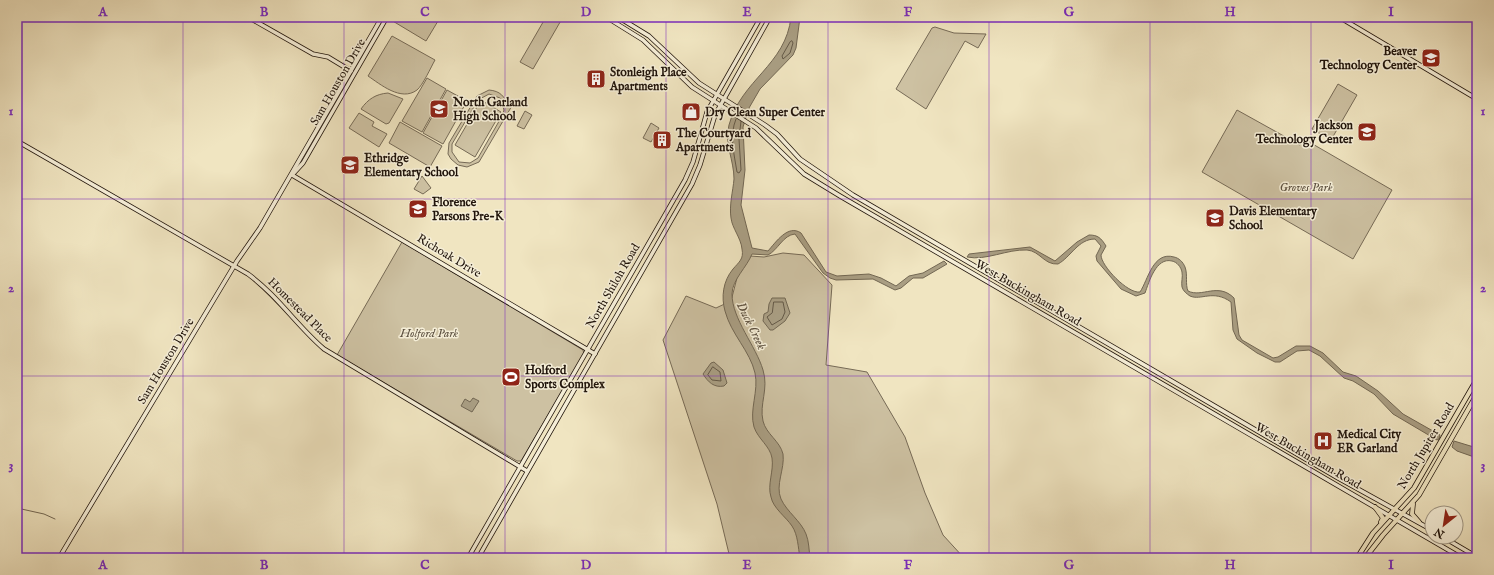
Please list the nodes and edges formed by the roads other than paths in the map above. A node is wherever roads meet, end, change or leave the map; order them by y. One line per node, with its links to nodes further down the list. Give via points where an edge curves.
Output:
1 (248, 17): 12 (main road, via 313,54 328,57)
2 (382, 17): 12 (main road, Sam Houston Drive)
3 (387, 17): 13 (main road, Sam Houston Drive)
4 (606, 17): 9 (main road, West Buckingham Road)
5 (618, 17): 9 (main road); 10 (main road, West Buckingham Road, via 649,36)
6 (761, 17): 14 (main road, North Shiloh Road)
7 (770, 17): 16 (main road, North Shiloh Road)
8 (1339, 17): 15 (main road)
9 (615, 23): 11 (main road, West Buckingham Road, via 648,44)
10 (676, 61): 11 (main road); 14 (main road, West Buckingham Road, via 699,84)
11 (671, 66): 17 (main road, West Buckingham Road)
12 (351, 71): 13 (main road); 20 (main road, Sam Houston Drive)
13 (355, 74): 20 (main road, Sam Houston Drive, via 303,163)
14 (716, 95): 16 (main road, West Buckingham Road); 17 (main road, North Shiloh Road)
15 (1477, 99)
16 (724, 100): 18 (main road, North Shiloh Road); 22 (main road, West Buckingham Road, via 777,134 800,159 853,196)
17 (712, 101): 18 (main road, West Buckingham Road); 24 (main road, North Shiloh Road, via 685,180)
18 (720, 105): 23 (main road, West Buckingham Road, via 768,138 804,174); 25 (main road, North Shiloh Road, via 692,184)
19 (17, 141): 21 (main road, Homestead Place)
20 (292, 175): 21 (main road, Sam Houston Drive); 24 (main road, Richoak Drive)
21 (234, 266): 36 (main road, Homestead Place, via 274,296 324,350); 53 (main road, Sam Houston Drive)
22 (989, 274): 23 (main road); 30 (main road, West Buckingham Road)
23 (988, 282): 31 (main road, West Buckingham Road)
24 (588, 350): 25 (main road, Richoak Drive); 28 (main road, North Shiloh Road)
25 (595, 354): 29 (main road, North Shiloh Road)
26 (1477, 379): 34 (main road, North Jupiter Road)
27 (1477, 394): 35 (main road, North Jupiter Road)
28 (558, 401): 29 (main road); 36 (main road, North Shiloh Road)
29 (565, 405): 37 (main road, North Shiloh Road)
30 (1220, 408): 31 (main road); 32 (main road, West Buckingham Road)
31 (1216, 414): 33 (main road, West Buckingham Road)
32 (1252, 427): 33 (main road); 40 (main road, West Buckingham Road)
33 (1248, 433): 39 (main road, West Buckingham Road)
34 (1433, 456): 35 (main road); 40 (main road, North Jupiter Road, via 1414,488)
35 (1439, 461): 38 (main road, North Jupiter Road)
36 (520, 466): 37 (main road, Homestead Place); 54 (main road, North Shiloh Road)
37 (527, 471): 55 (main road, North Shiloh Road)
38 (1413, 504): 41 (main road, North Jupiter Road); 44 (main road, via 1412,514)
39 (1375, 507): 42 (main road, West Buckingham Road); 45 (main road, via 1382,518)
40 (1395, 509): 41 (main road, West Buckingham Road); 42 (main road, North Jupiter Road)
41 (1403, 513): 43 (main road, North Jupiter Road); 44 (main road, West Buckingham Road)
42 (1389, 515): 43 (main road, West Buckingham Road); 45 (main road, North Jupiter Road)
43 (1397, 520): 50 (main road, North Jupiter Road); 57 (main road, West Buckingham Road)
44 (1419, 522): 46 (main road, West Buckingham Road)
45 (1380, 525): 48 (main road, North Jupiter Road)
46 (1424, 525)
47 (1457, 545): 51 (main road)
48 (1360, 553): 50 (main road); 56 (main road, North Jupiter Road)
49 (17, 554): 52 (main road)
50 (1366, 557)
51 (1477, 557)
52 (24, 558)
53 (59, 558)
54 (468, 558)
55 (478, 558)
56 (1357, 558)
57 (1462, 558)

